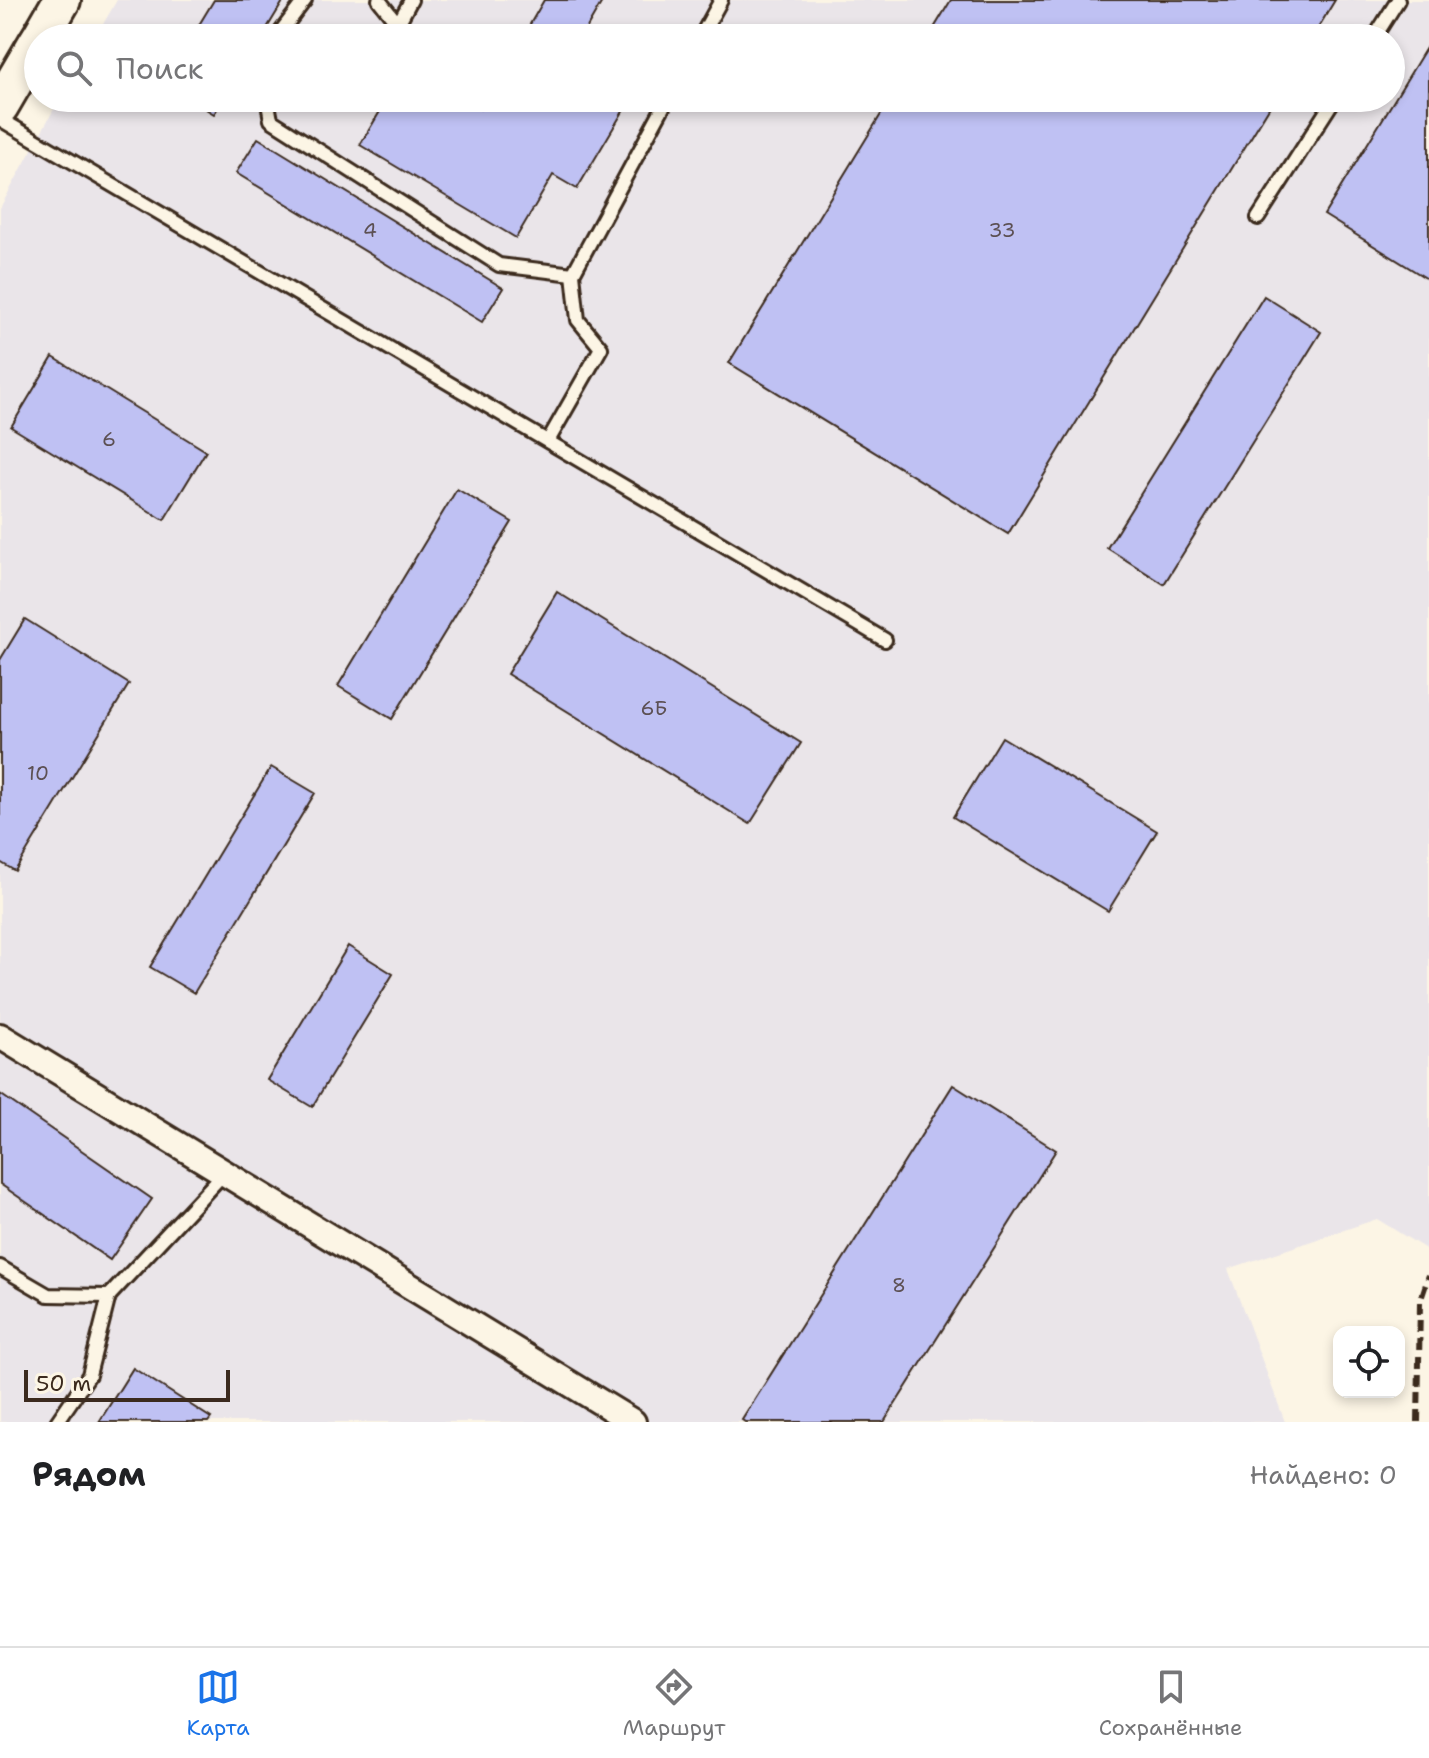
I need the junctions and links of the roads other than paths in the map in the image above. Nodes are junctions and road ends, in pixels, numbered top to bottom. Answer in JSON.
{"nodes":[{"id":1,"x":62,"y":0,"type":"edge"},
{"id":2,"x":305,"y":0,"type":"edge"},
{"id":3,"x":379,"y":0,"type":"edge"},
{"id":4,"x":411,"y":0,"type":"edge"},
{"id":5,"x":721,"y":0,"type":"edge"},
{"id":6,"x":1398,"y":0,"type":"edge"},
{"id":7,"x":48,"y":24,"type":"edge"},
{"id":8,"x":287,"y":24,"type":"edge"},
{"id":9,"x":708,"y":24,"type":"edge"},
{"id":10,"x":1383,"y":24,"type":"edge"},
{"id":11,"x":24,"y":65,"type":"edge"},
{"id":12,"x":0,"y":106,"type":"edge"},
{"id":13,"x":270,"y":112,"type":"edge"},
{"id":14,"x":660,"y":112,"type":"edge"},
{"id":15,"x":1326,"y":112,"type":"edge"},
{"id":16,"x":0,"y":119,"type":"edge"},
{"id":17,"x":1258,"y":218,"type":"dead end"},
{"id":18,"x":573,"y":274,"type":"junction"},
{"id":19,"x":548,"y":441,"type":"junction"},
{"id":20,"x":885,"y":640,"type":"dead end"},
{"id":21,"x":0,"y":1036,"type":"edge"},
{"id":22,"x":224,"y":1173,"type":"junction"},
{"id":23,"x":0,"y":1267,"type":"edge"},
{"id":24,"x":109,"y":1296,"type":"junction"},
{"id":25,"x":57,"y":1422,"type":"edge"},
{"id":26,"x":633,"y":1422,"type":"edge"}],
"edges":[{"from":1,"to":7,"type":"main road"},
{"from":2,"to":8,"type":"lane"},
{"from":3,"to":4,"type":"lane"},
{"from":5,"to":9,"type":"lane"},
{"from":6,"to":10,"type":"lane"},
{"from":11,"to":12,"type":"main road"},
{"from":13,"to":18,"type":"lane"},
{"from":14,"to":18,"type":"lane"},
{"from":15,"to":17,"type":"lane"},
{"from":16,"to":19,"type":"lane"},
{"from":18,"to":19,"type":"lane"},
{"from":19,"to":20,"type":"lane"},
{"from":21,"to":22,"type":"street"},
{"from":22,"to":24,"type":"lane"},
{"from":22,"to":26,"type":"street"},
{"from":23,"to":24,"type":"lane"},
{"from":24,"to":25,"type":"lane"}]}
